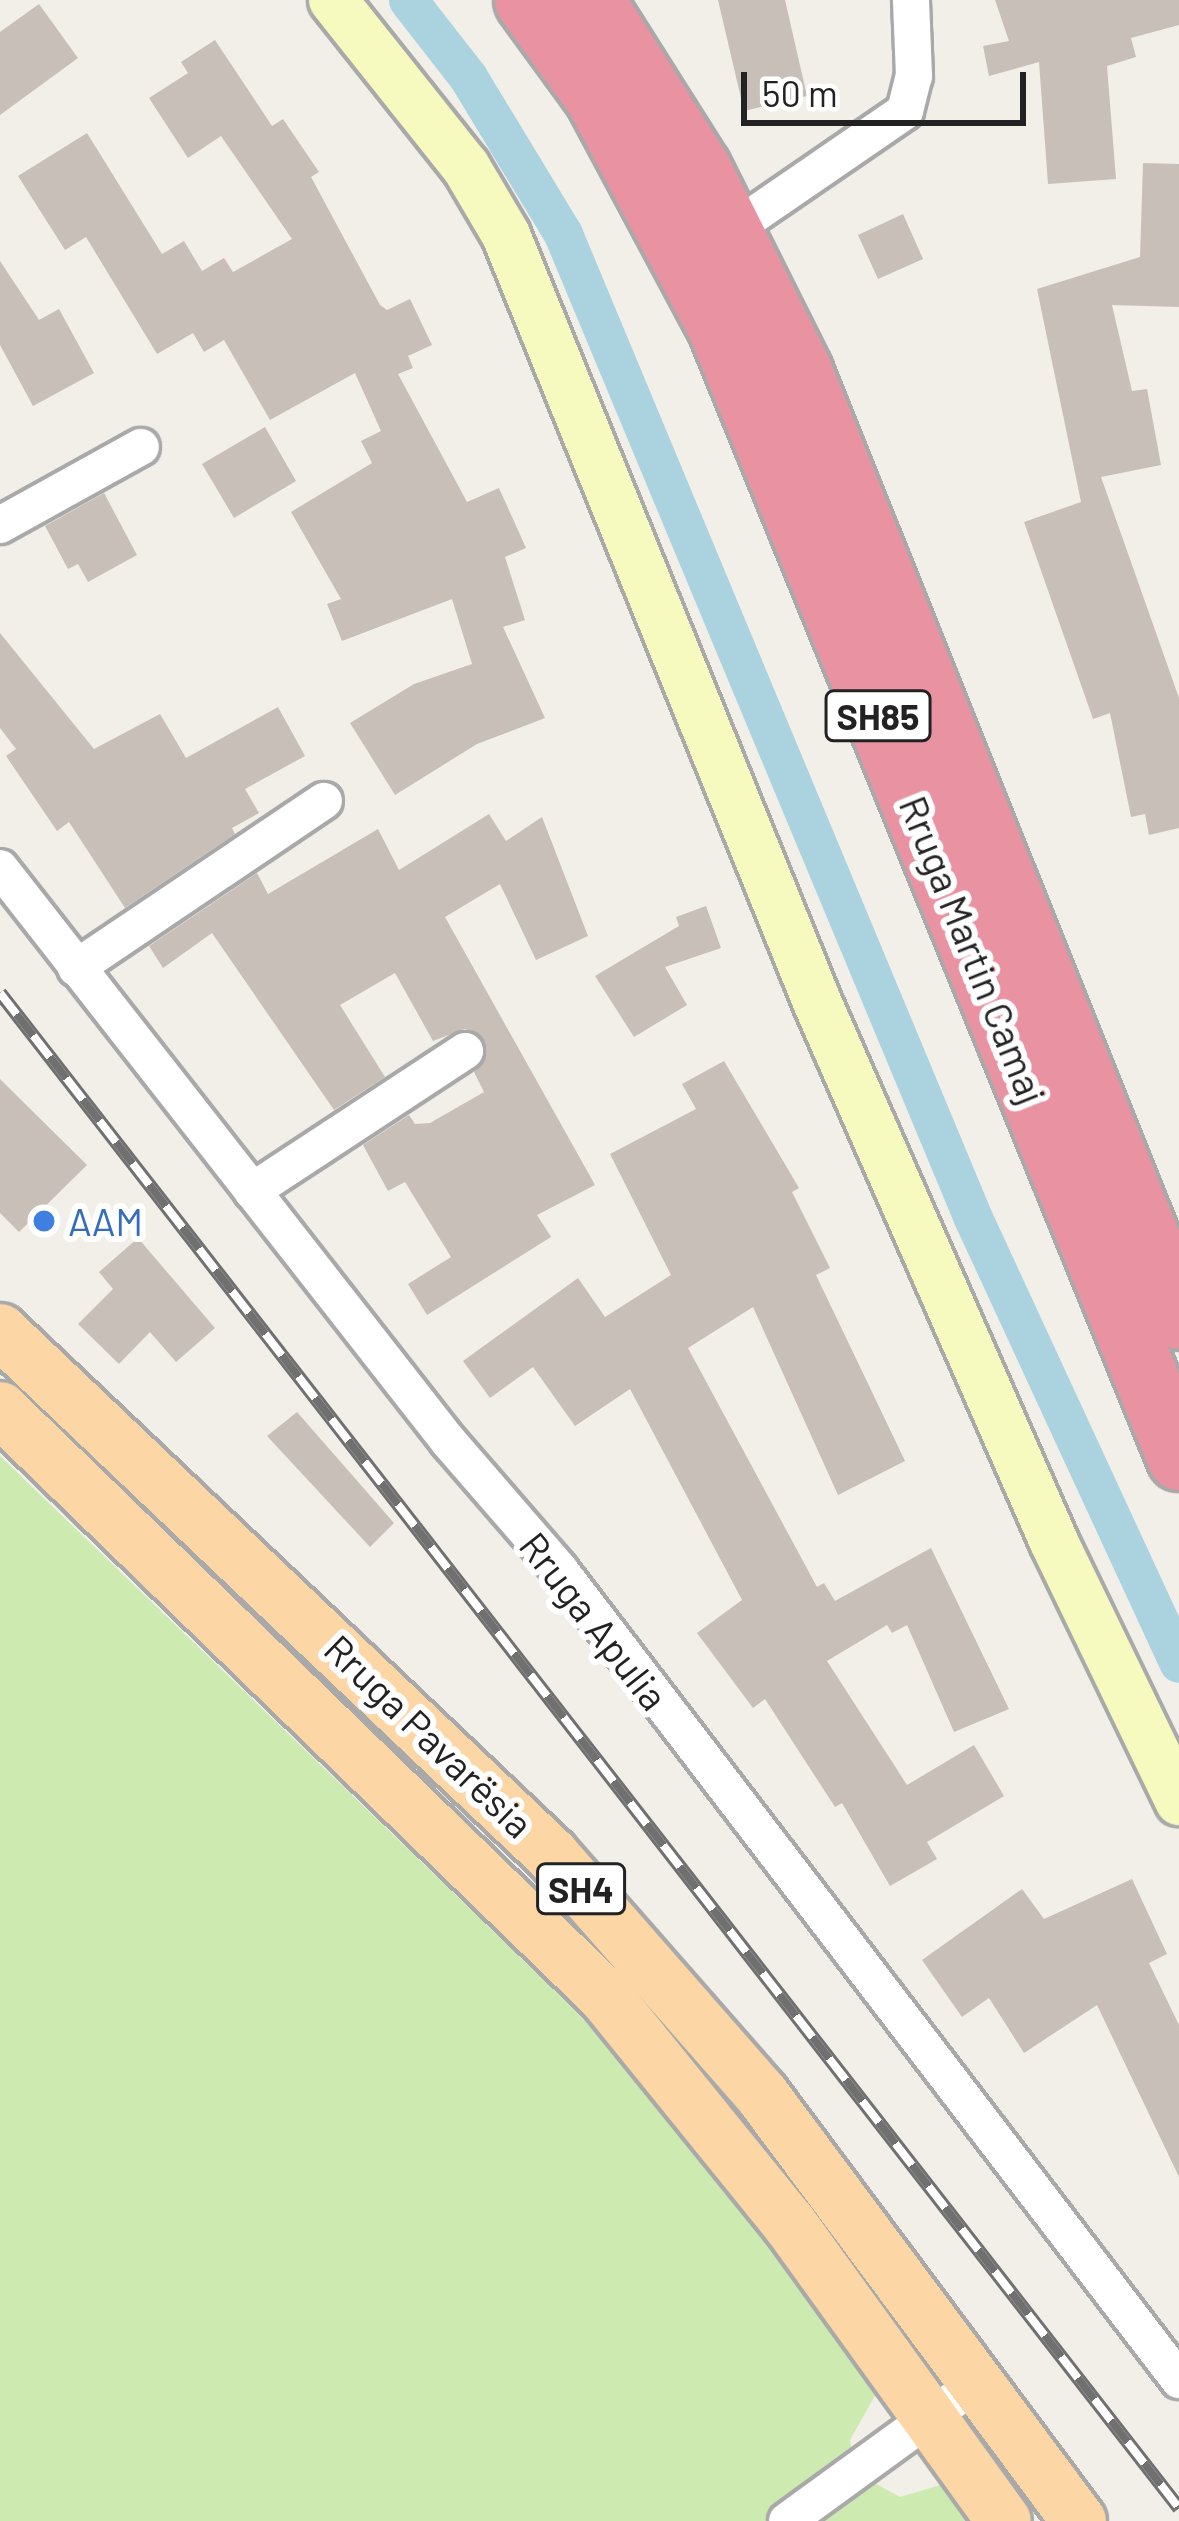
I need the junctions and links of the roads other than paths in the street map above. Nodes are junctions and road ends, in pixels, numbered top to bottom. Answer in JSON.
{"nodes":[{"id":1,"x":333,"y":0,"type":"edge"},
{"id":2,"x":526,"y":0,"type":"edge"},
{"id":3,"x":592,"y":0,"type":"edge"},
{"id":4,"x":911,"y":0,"type":"edge"},
{"id":5,"x":732,"y":230,"type":"junction"},
{"id":6,"x":141,"y":447,"type":"dead end"},
{"id":7,"x":0,"y":525,"type":"edge"},
{"id":8,"x":324,"y":801,"type":"dead end"},
{"id":9,"x":0,"y":868,"type":"edge"},
{"id":10,"x":76,"y":968,"type":"junction"},
{"id":11,"x":465,"y":1051,"type":"dead end"},
{"id":12,"x":252,"y":1191,"type":"junction"},
{"id":13,"x":1179,"y":1317,"type":"edge"},
{"id":14,"x":0,"y":1331,"type":"edge"},
{"id":15,"x":0,"y":1408,"type":"edge"},
{"id":16,"x":1179,"y":1458,"type":"edge"},
{"id":17,"x":1179,"y":1801,"type":"edge"},
{"id":18,"x":981,"y":2380,"type":"junction"},
{"id":19,"x":1179,"y":2380,"type":"edge"},
{"id":20,"x":929,"y":2419,"type":"junction"},
{"id":21,"x":787,"y":2521,"type":"edge"},
{"id":22,"x":1004,"y":2521,"type":"edge"},
{"id":23,"x":1079,"y":2521,"type":"edge"}],
"edges":[{"from":1,"to":17,"type":"street"},
{"from":2,"to":16,"type":"highway","name":"Rruga Martin Camaj","number":"SH85"},
{"from":3,"to":5,"type":"highway","name":"Rruga Martin Camaj","number":"SH85"},
{"from":4,"to":5,"type":"street"},
{"from":5,"to":13,"type":"highway","name":"Rruga Martin Camaj","number":"SH85"},
{"from":6,"to":7,"type":"street"},
{"from":8,"to":10,"type":"street"},
{"from":9,"to":10,"type":"street","name":"Rruga Apulia"},
{"from":10,"to":12,"type":"street","name":"Rruga Apulia"},
{"from":11,"to":12,"type":"street"},
{"from":12,"to":19,"type":"street","name":"Rruga Apulia"},
{"from":14,"to":18,"type":"main road","name":"Rruga Pavarësia","number":"SH4"},
{"from":15,"to":20,"type":"main road","name":"Rruga Pavarësia","number":"SH4"},
{"from":18,"to":20,"type":"street"},
{"from":18,"to":23,"type":"main road","name":"Rruga Pavarësia","number":"SH4"},
{"from":20,"to":21,"type":"street"},
{"from":20,"to":22,"type":"main road","name":"Rruga Pavarësia","number":"SH4"}]}
